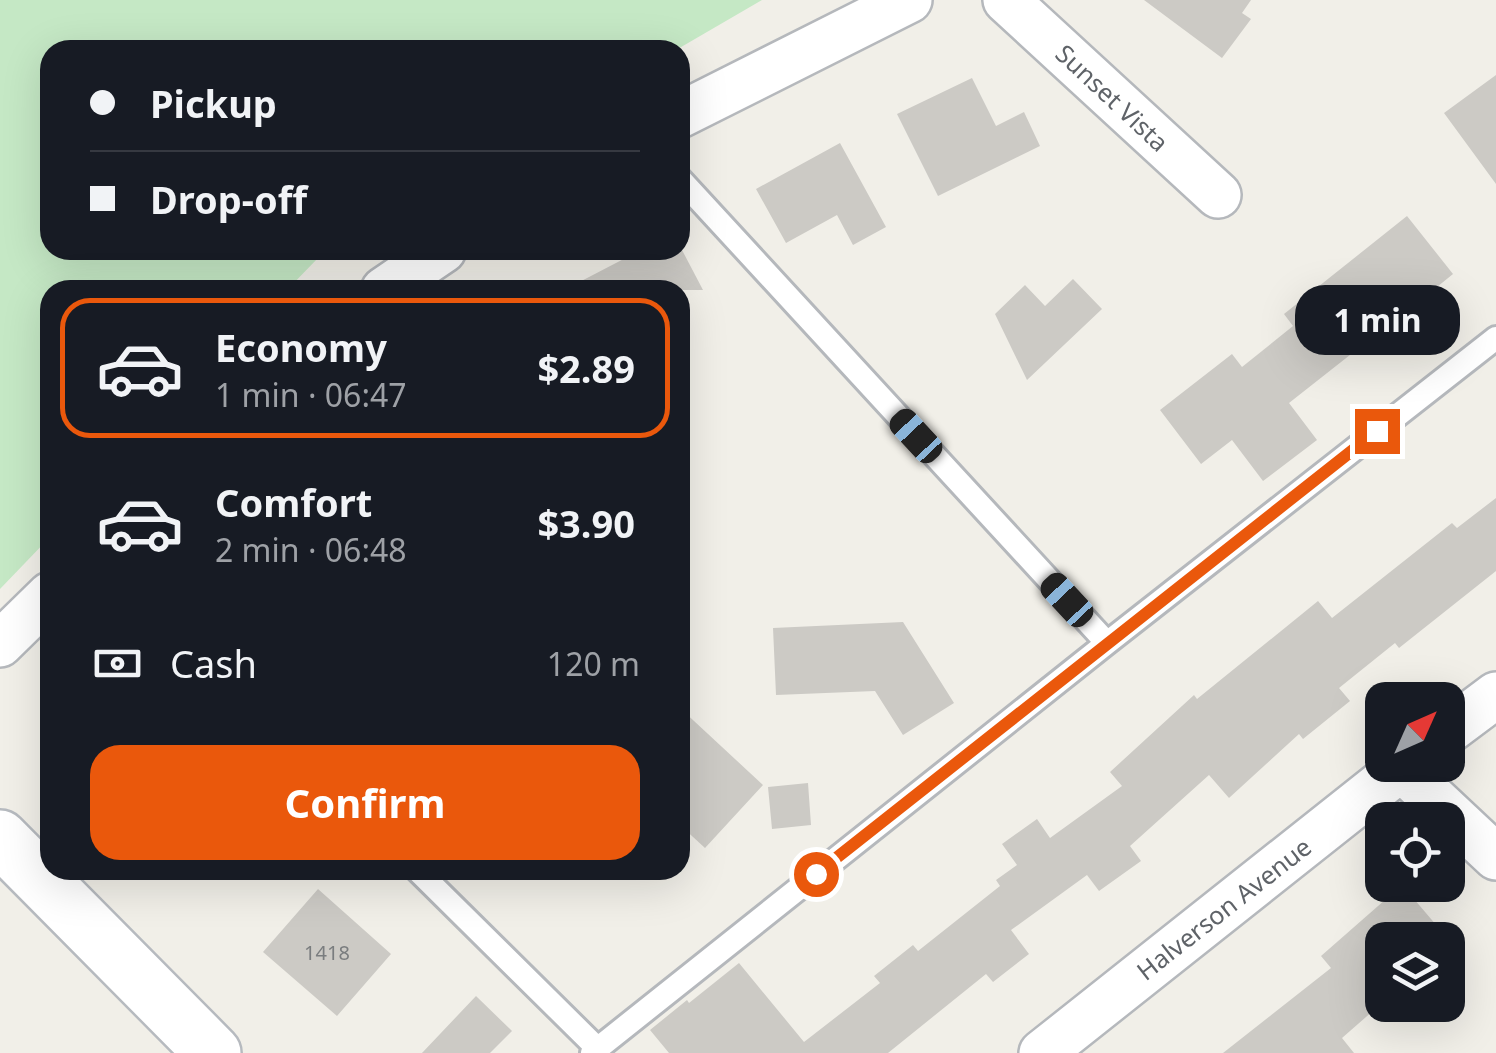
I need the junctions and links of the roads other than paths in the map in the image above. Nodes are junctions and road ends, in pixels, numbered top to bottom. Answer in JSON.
{"nodes":[{"id":1,"x":909,"y":0,"type":"edge"},
{"id":2,"x":1006,"y":0,"type":"edge"},
{"id":3,"x":690,"y":110,"type":"edge"},
{"id":4,"x":690,"y":189,"type":"edge"},
{"id":5,"x":1218,"y":195,"type":"dead end"},
{"id":6,"x":429,"y":260,"type":"edge"},
{"id":7,"x":399,"y":280,"type":"edge"},
{"id":8,"x":1496,"y":338,"type":"edge"},
{"id":9,"x":40,"y":605,"type":"edge"},
{"id":10,"x":1107,"y":643,"type":"junction"},
{"id":11,"x":0,"y":644,"type":"edge"},
{"id":12,"x":1496,"y":695,"type":"edge"},
{"id":13,"x":1465,"y":718,"type":"edge"},
{"id":14,"x":1384,"y":782,"type":"edge"},
{"id":15,"x":1418,"y":782,"type":"edge"},
{"id":16,"x":0,"y":838,"type":"edge"},
{"id":17,"x":1496,"y":857,"type":"edge"},
{"id":18,"x":40,"y":878,"type":"edge"},
{"id":19,"x":42,"y":880,"type":"edge"},
{"id":20,"x":427,"y":880,"type":"edge"},
{"id":21,"x":594,"y":1050,"type":"edge"},
{"id":22,"x":214,"y":1053,"type":"edge"},
{"id":23,"x":1042,"y":1053,"type":"edge"}],
"edges":[{"from":1,"to":3,"type":"street"},
{"from":2,"to":5,"type":"street","name":"Sunset Vista"},
{"from":4,"to":10,"type":"lane"},
{"from":6,"to":7,"type":"street"},
{"from":8,"to":10,"type":"lane"},
{"from":9,"to":11,"type":"street"},
{"from":10,"to":21,"type":"lane"},
{"from":12,"to":13,"type":"street"},
{"from":14,"to":23,"type":"street","name":"Halverson Avenue"},
{"from":15,"to":17,"type":"street"},
{"from":16,"to":18,"type":"main road"},
{"from":19,"to":22,"type":"main road"},
{"from":20,"to":21,"type":"lane"}]}
